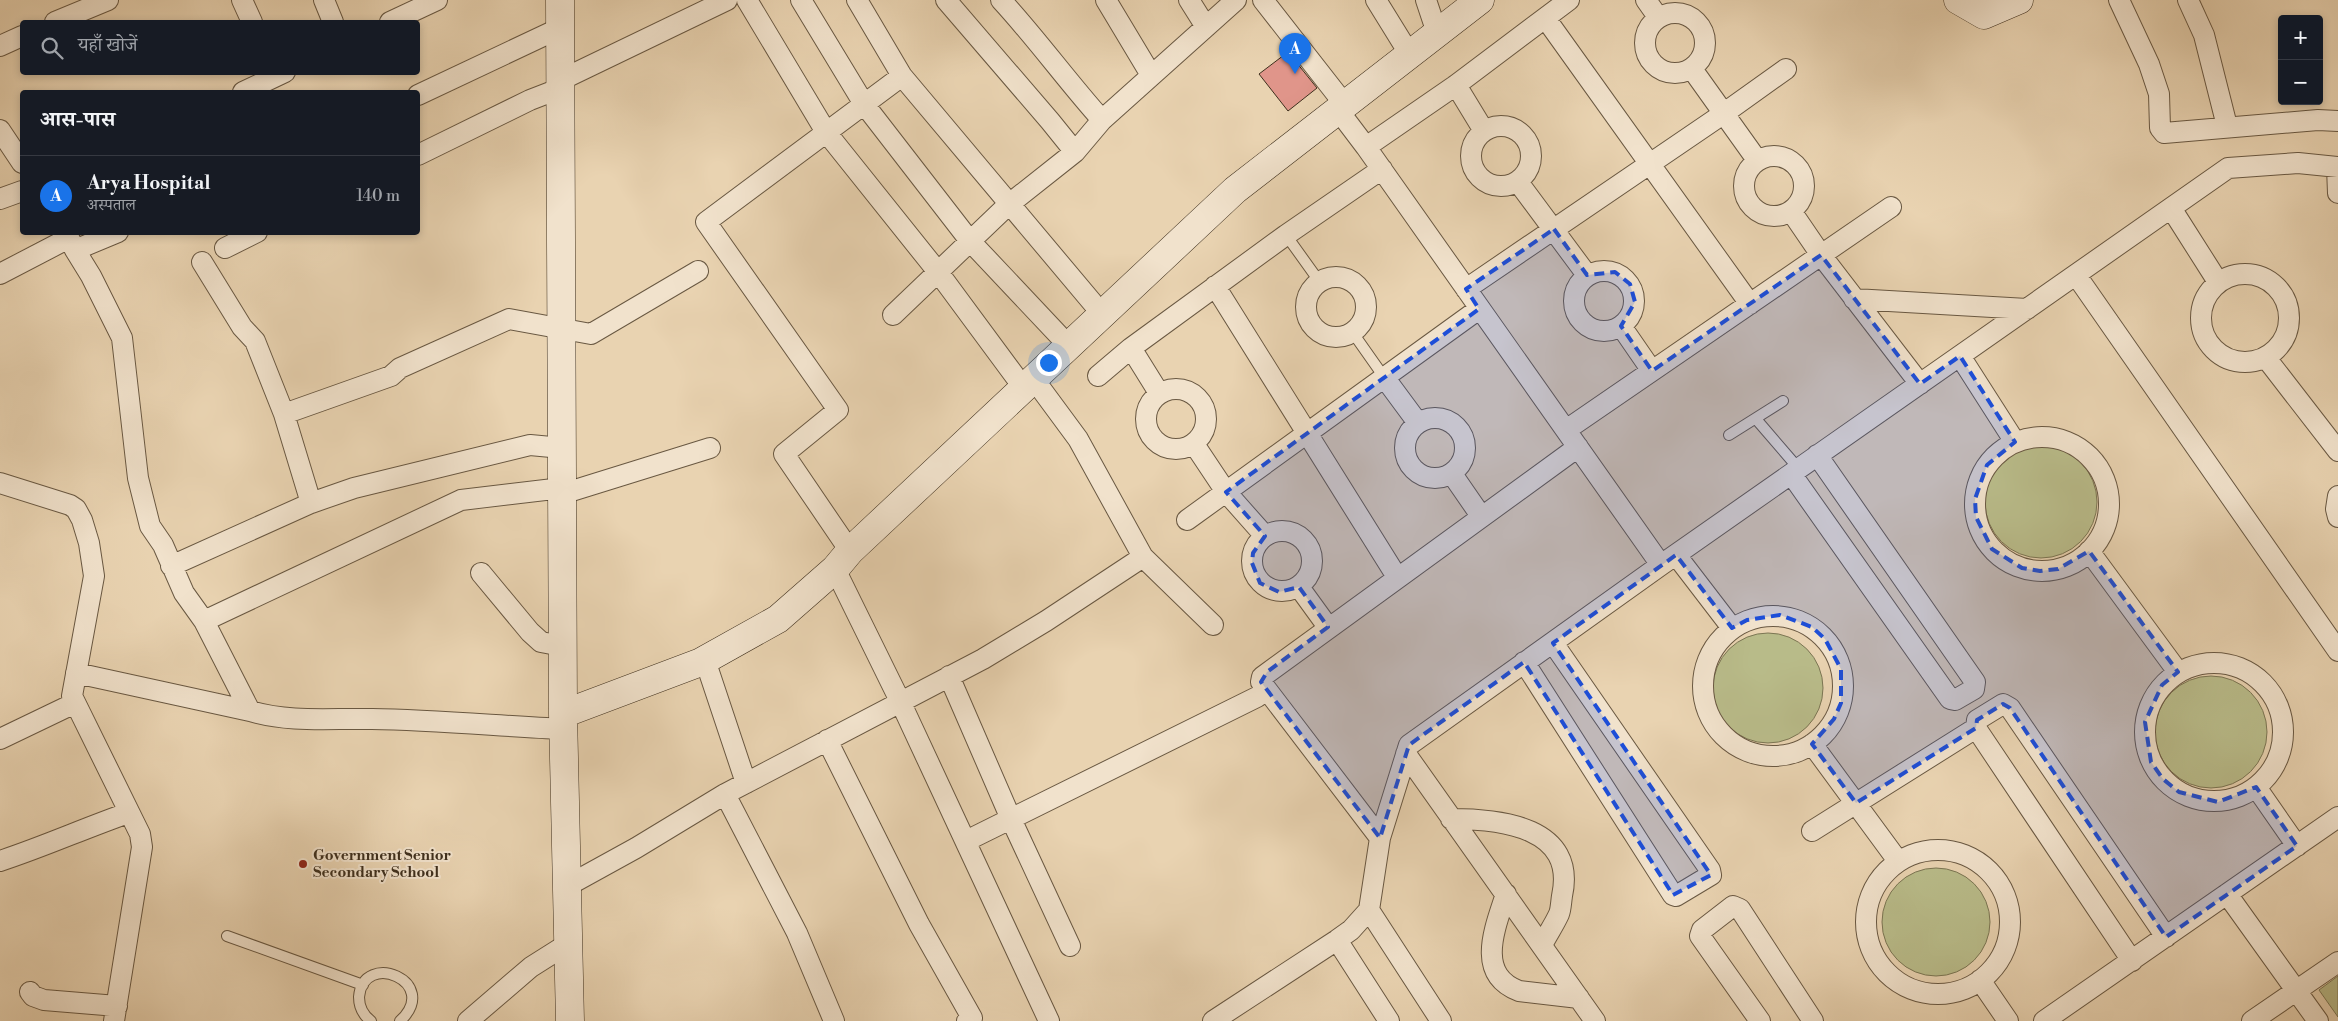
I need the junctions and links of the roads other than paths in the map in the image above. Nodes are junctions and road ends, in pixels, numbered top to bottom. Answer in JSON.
{"nodes":[{"id":1,"x":108,"y":0,"type":"edge"},
{"id":2,"x":242,"y":0,"type":"edge"},
{"id":3,"x":324,"y":0,"type":"edge"},
{"id":4,"x":437,"y":0,"type":"edge"},
{"id":5,"x":560,"y":0,"type":"edge"},
{"id":6,"x":727,"y":0,"type":"edge"},
{"id":7,"x":747,"y":0,"type":"edge"},
{"id":8,"x":801,"y":0,"type":"edge"},
{"id":9,"x":857,"y":0,"type":"edge"},
{"id":10,"x":946,"y":0,"type":"edge"},
{"id":11,"x":1001,"y":0,"type":"edge"},
{"id":12,"x":1106,"y":0,"type":"edge"},
{"id":13,"x":1189,"y":0,"type":"edge"},
{"id":14,"x":1236,"y":0,"type":"edge"},
{"id":15,"x":1263,"y":0,"type":"edge"},
{"id":16,"x":1376,"y":0,"type":"edge"},
{"id":17,"x":1426,"y":0,"type":"edge"},
{"id":18,"x":1480,"y":0,"type":"edge"},
{"id":19,"x":1569,"y":0,"type":"edge"},
{"id":20,"x":1646,"y":0,"type":"edge"},
{"id":21,"x":1958,"y":0,"type":"edge"},
{"id":22,"x":2019,"y":0,"type":"edge"},
{"id":23,"x":2119,"y":0,"type":"edge"},
{"id":24,"x":2188,"y":0,"type":"edge"},
{"id":25,"x":1658,"y":17,"type":"junction"},
{"id":26,"x":1546,"y":19,"type":"junction"},
{"id":27,"x":60,"y":20,"type":"edge"},
{"id":28,"x":251,"y":20,"type":"edge"},
{"id":29,"x":333,"y":20,"type":"edge"},
{"id":30,"x":394,"y":20,"type":"edge"},
{"id":31,"x":1206,"y":27,"type":"junction"},
{"id":32,"x":560,"y":28,"type":"junction"},
{"id":33,"x":1437,"y":33,"type":"junction"},
{"id":34,"x":20,"y":37,"type":"edge"},
{"id":35,"x":0,"y":46,"type":"edge"},
{"id":36,"x":1410,"y":55,"type":"junction"},
{"id":37,"x":1692,"y":69,"type":"junction"},
{"id":38,"x":1786,"y":69,"type":"dead end"},
{"id":39,"x":276,"y":75,"type":"edge"},
{"id":40,"x":1151,"y":75,"type":"junction"},
{"id":41,"x":902,"y":76,"type":"junction"},
{"id":42,"x":561,"y":84,"type":"junction"},
{"id":43,"x":1456,"y":85,"type":"junction"},
{"id":44,"x":247,"y":90,"type":"edge"},
{"id":45,"x":420,"y":94,"type":"edge"},
{"id":46,"x":864,"y":104,"type":"junction"},
{"id":47,"x":1341,"y":107,"type":"junction"},
{"id":48,"x":1723,"y":114,"type":"junction"},
{"id":49,"x":1102,"y":120,"type":"junction"},
{"id":50,"x":2338,"y":121,"type":"edge"},
{"id":51,"x":2227,"y":126,"type":"junction"},
{"id":52,"x":0,"y":130,"type":"edge"},
{"id":53,"x":1484,"y":131,"type":"junction"},
{"id":54,"x":826,"y":132,"type":"junction"},
{"id":55,"x":1366,"y":147,"type":"junction"},
{"id":56,"x":1075,"y":152,"type":"junction"},
{"id":57,"x":420,"y":154,"type":"edge"},
{"id":58,"x":20,"y":160,"type":"edge"},
{"id":59,"x":1757,"y":160,"type":"junction"},
{"id":60,"x":1649,"y":163,"type":"junction"},
{"id":61,"x":2338,"y":167,"type":"edge"},
{"id":62,"x":1382,"y":169,"type":"junction"},
{"id":63,"x":1518,"y":182,"type":"junction"},
{"id":64,"x":20,"y":192,"type":"edge"},
{"id":65,"x":2338,"y":193,"type":"edge"},
{"id":66,"x":0,"y":199,"type":"edge"},
{"id":67,"x":1008,"y":205,"type":"junction"},
{"id":68,"x":1892,"y":207,"type":"dead end"},
{"id":69,"x":2171,"y":208,"type":"junction"},
{"id":70,"x":1791,"y":211,"type":"junction"},
{"id":71,"x":1554,"y":229,"type":"junction"},
{"id":72,"x":100,"y":235,"type":"edge"},
{"id":73,"x":251,"y":235,"type":"edge"},
{"id":74,"x":1286,"y":235,"type":"junction"},
{"id":75,"x":70,"y":240,"type":"edge"},
{"id":76,"x":970,"y":241,"type":"junction"},
{"id":77,"x":225,"y":248,"type":"dead end"},
{"id":78,"x":1821,"y":255,"type":"junction"},
{"id":79,"x":202,"y":262,"type":"dead end"},
{"id":80,"x":698,"y":271,"type":"dead end"},
{"id":81,"x":938,"y":272,"type":"junction"},
{"id":82,"x":0,"y":274,"type":"edge"},
{"id":83,"x":1587,"y":275,"type":"junction"},
{"id":84,"x":2076,"y":276,"type":"junction"},
{"id":85,"x":1319,"y":281,"type":"junction"},
{"id":86,"x":2218,"y":282,"type":"junction"},
{"id":87,"x":1215,"y":286,"type":"junction"},
{"id":88,"x":1466,"y":289,"type":"junction"},
{"id":89,"x":1854,"y":299,"type":"junction"},
{"id":90,"x":1750,"y":304,"type":"junction"},
{"id":91,"x":1479,"y":309,"type":"junction"},
{"id":92,"x":2027,"y":309,"type":"junction"},
{"id":93,"x":1102,"y":314,"type":"junction"},
{"id":94,"x":893,"y":315,"type":"dead end"},
{"id":95,"x":1621,"y":326,"type":"junction"},
{"id":96,"x":562,"y":330,"type":"junction"},
{"id":97,"x":1353,"y":333,"type":"junction"},
{"id":98,"x":1068,"y":345,"type":"junction"},
{"id":99,"x":1131,"y":348,"type":"junction"},
{"id":100,"x":1960,"y":356,"type":"junction"},
{"id":101,"x":2266,"y":358,"type":"junction"},
{"id":102,"x":1652,"y":371,"type":"junction"},
{"id":103,"x":1098,"y":376,"type":"dead end"},
{"id":104,"x":1384,"y":377,"type":"junction"},
{"id":105,"x":1028,"y":382,"type":"junction"},
{"id":106,"x":1920,"y":384,"type":"junction"},
{"id":107,"x":1159,"y":393,"type":"junction"},
{"id":108,"x":1783,"y":401,"type":"dead end"},
{"id":109,"x":284,"y":414,"type":"junction"},
{"id":110,"x":1756,"y":419,"type":"junction"},
{"id":111,"x":1418,"y":423,"type":"junction"},
{"id":112,"x":1566,"y":430,"type":"junction"},
{"id":113,"x":1307,"y":433,"type":"junction"},
{"id":114,"x":1729,"y":436,"type":"dead end"},
{"id":115,"x":2015,"y":442,"type":"junction"},
{"id":116,"x":1194,"y":444,"type":"junction"},
{"id":117,"x":1578,"y":447,"type":"junction"},
{"id":118,"x":562,"y":448,"type":"junction"},
{"id":119,"x":710,"y":448,"type":"dead end"},
{"id":120,"x":2338,"y":451,"type":"edge"},
{"id":121,"x":1817,"y":456,"type":"junction"},
{"id":122,"x":1795,"y":472,"type":"junction"},
{"id":123,"x":1452,"y":474,"type":"junction"},
{"id":124,"x":0,"y":483,"type":"edge"},
{"id":125,"x":562,"y":491,"type":"junction"},
{"id":126,"x":1226,"y":492,"type":"junction"},
{"id":127,"x":2338,"y":496,"type":"edge"},
{"id":128,"x":311,"y":503,"type":"junction"},
{"id":129,"x":1481,"y":516,"type":"junction"},
{"id":130,"x":2338,"y":518,"type":"edge"},
{"id":131,"x":1187,"y":520,"type":"dead end"},
{"id":132,"x":1265,"y":536,"type":"junction"},
{"id":133,"x":2089,"y":551,"type":"junction"},
{"id":134,"x":1143,"y":557,"type":"junction"},
{"id":135,"x":843,"y":560,"type":"junction"},
{"id":136,"x":1669,"y":560,"type":"junction"},
{"id":137,"x":171,"y":566,"type":"junction"},
{"id":138,"x":481,"y":573,"type":"dead end"},
{"id":139,"x":1397,"y":577,"type":"junction"},
{"id":140,"x":1299,"y":587,"type":"junction"},
{"id":141,"x":204,"y":621,"type":"junction"},
{"id":142,"x":1213,"y":625,"type":"dead end"},
{"id":143,"x":1328,"y":627,"type":"junction"},
{"id":144,"x":1732,"y":628,"type":"junction"},
{"id":145,"x":1553,"y":643,"type":"junction"},
{"id":146,"x":562,"y":646,"type":"junction"},
{"id":147,"x":2338,"y":651,"type":"edge"},
{"id":148,"x":705,"y":660,"type":"junction"},
{"id":149,"x":1524,"y":662,"type":"junction"},
{"id":150,"x":2178,"y":672,"type":"junction"},
{"id":151,"x":76,"y":673,"type":"junction"},
{"id":152,"x":949,"y":676,"type":"junction"},
{"id":153,"x":1257,"y":697,"type":"dead end"},
{"id":154,"x":900,"y":701,"type":"junction"},
{"id":155,"x":75,"y":703,"type":"junction"},
{"id":156,"x":250,"y":711,"type":"junction"},
{"id":157,"x":563,"y":722,"type":"junction"},
{"id":158,"x":1976,"y":728,"type":"junction"},
{"id":159,"x":0,"y":739,"type":"edge"},
{"id":160,"x":827,"y":740,"type":"junction"},
{"id":161,"x":1812,"y":744,"type":"junction"},
{"id":162,"x":1406,"y":754,"type":"junction"},
{"id":163,"x":746,"y":783,"type":"junction"},
{"id":164,"x":2256,"y":787,"type":"junction"},
{"id":165,"x":725,"y":794,"type":"junction"},
{"id":166,"x":1856,"y":803,"type":"junction"},
{"id":167,"x":128,"y":813,"type":"junction"},
{"id":168,"x":2338,"y":817,"type":"edge"},
{"id":169,"x":1011,"y":818,"type":"junction"},
{"id":170,"x":1452,"y":820,"type":"junction"},
{"id":171,"x":1812,"y":830,"type":"dead end"},
{"id":172,"x":1380,"y":838,"type":"junction"},
{"id":173,"x":966,"y":841,"type":"junction"},
{"id":174,"x":2297,"y":846,"type":"junction"},
{"id":175,"x":0,"y":861,"type":"edge"},
{"id":176,"x":1898,"y":861,"type":"junction"},
{"id":177,"x":567,"y":886,"type":"junction"},
{"id":178,"x":1506,"y":894,"type":"junction"},
{"id":179,"x":2227,"y":894,"type":"junction"},
{"id":180,"x":1369,"y":910,"type":"junction"},
{"id":181,"x":227,"y":936,"type":"dead end"},
{"id":182,"x":2166,"y":937,"type":"junction"},
{"id":183,"x":1337,"y":940,"type":"junction"},
{"id":184,"x":569,"y":943,"type":"junction"},
{"id":185,"x":1542,"y":944,"type":"junction"},
{"id":186,"x":1070,"y":946,"type":"dead end"},
{"id":187,"x":2132,"y":961,"type":"junction"},
{"id":188,"x":2338,"y":962,"type":"edge"},
{"id":189,"x":1980,"y":980,"type":"junction"},
{"id":190,"x":363,"y":985,"type":"junction"},
{"id":191,"x":2297,"y":991,"type":"junction"},
{"id":192,"x":30,"y":992,"type":"dead end"},
{"id":193,"x":1579,"y":998,"type":"junction"},
{"id":194,"x":115,"y":1014,"type":"edge"},
{"id":195,"x":1218,"y":1019,"type":"edge"},
{"id":196,"x":366,"y":1020,"type":"edge"},
{"id":197,"x":400,"y":1021,"type":"edge"},
{"id":198,"x":468,"y":1021,"type":"edge"},
{"id":199,"x":570,"y":1021,"type":"edge"},
{"id":200,"x":834,"y":1021,"type":"edge"},
{"id":201,"x":967,"y":1021,"type":"edge"},
{"id":202,"x":1050,"y":1021,"type":"edge"},
{"id":203,"x":1389,"y":1021,"type":"edge"},
{"id":204,"x":1441,"y":1021,"type":"edge"},
{"id":205,"x":1595,"y":1021,"type":"edge"},
{"id":206,"x":1760,"y":1021,"type":"edge"},
{"id":207,"x":1813,"y":1021,"type":"edge"},
{"id":208,"x":2008,"y":1021,"type":"edge"},
{"id":209,"x":2044,"y":1021,"type":"edge"},
{"id":210,"x":2252,"y":1021,"type":"edge"},
{"id":211,"x":2318,"y":1021,"type":"edge"}],
"edges":[{"from":1,"to":27,"type":"street"},
{"from":2,"to":28,"type":"street"},
{"from":3,"to":29,"type":"street"},
{"from":4,"to":30,"type":"street"},
{"from":5,"to":32,"type":"street"},
{"from":6,"to":42,"type":"street"},
{"from":7,"to":54,"type":"street"},
{"from":8,"to":46,"type":"street"},
{"from":9,"to":41,"type":"street"},
{"from":10,"to":56,"type":"street"},
{"from":11,"to":49,"type":"street"},
{"from":12,"to":40,"type":"street"},
{"from":13,"to":31,"type":"street"},
{"from":14,"to":31,"type":"street"},
{"from":15,"to":47,"type":"street"},
{"from":16,"to":36,"type":"street"},
{"from":17,"to":33,"type":"street"},
{"from":18,"to":33,"type":"street"},
{"from":19,"to":26,"type":"street"},
{"from":20,"to":25,"type":"street"},
{"from":21,"to":22,"type":"street"},
{"from":23,"to":51,"type":"street"},
{"from":24,"to":51,"type":"street"},
{"from":25,"to":37,"type":"street"},
{"from":25,"to":37,"type":"street"},
{"from":26,"to":43,"type":"street"},
{"from":26,"to":60,"type":"street"},
{"from":31,"to":40,"type":"street"},
{"from":32,"to":42,"type":"street"},
{"from":32,"to":45,"type":"street"},
{"from":33,"to":36,"type":"street"},
{"from":34,"to":35,"type":"street"},
{"from":36,"to":47,"type":"street"},
{"from":37,"to":48,"type":"street"},
{"from":38,"to":48,"type":"street"},
{"from":39,"to":44,"type":"street"},
{"from":40,"to":49,"type":"street"},
{"from":41,"to":46,"type":"street"},
{"from":41,"to":67,"type":"street"},
{"from":42,"to":57,"type":"street"},
{"from":42,"to":96,"type":"street"},
{"from":43,"to":53,"type":"street"},
{"from":43,"to":55,"type":"street"},
{"from":46,"to":54,"type":"street"},
{"from":46,"to":76,"type":"street"},
{"from":47,"to":55,"type":"street"},
{"from":47,"to":93,"type":"street"},
{"from":48,"to":59,"type":"street"},
{"from":48,"to":60,"type":"street"},
{"from":49,"to":56,"type":"street"},
{"from":50,"to":51,"type":"street"},
{"from":52,"to":58,"type":"street"},
{"from":53,"to":63,"type":"street"},
{"from":53,"to":63,"type":"street"},
{"from":54,"to":81,"type":"street"},
{"from":54,"to":135,"type":"street"},
{"from":55,"to":62,"type":"street"},
{"from":56,"to":67,"type":"street"},
{"from":59,"to":70,"type":"street"},
{"from":59,"to":70,"type":"street"},
{"from":60,"to":71,"type":"street"},
{"from":60,"to":90,"type":"street"},
{"from":61,"to":65,"type":"street"},
{"from":61,"to":69,"type":"street"},
{"from":62,"to":74,"type":"street"},
{"from":62,"to":88,"type":"street"},
{"from":63,"to":71,"type":"street"},
{"from":64,"to":66,"type":"street"},
{"from":67,"to":76,"type":"street"},
{"from":67,"to":93,"type":"street"},
{"from":68,"to":78,"type":"street"},
{"from":69,"to":84,"type":"street"},
{"from":69,"to":86,"type":"street"},
{"from":70,"to":78,"type":"street"},
{"from":71,"to":83,"type":"street"},
{"from":71,"to":88,"type":"street"},
{"from":72,"to":75,"type":"street"},
{"from":73,"to":77,"type":"street"},
{"from":74,"to":85,"type":"lane"},
{"from":74,"to":87,"type":"street"},
{"from":75,"to":82,"type":"street"},
{"from":75,"to":137,"type":"street"},
{"from":76,"to":81,"type":"street"},
{"from":76,"to":98,"type":"street"},
{"from":78,"to":89,"type":"street"},
{"from":78,"to":90,"type":"street"},
{"from":79,"to":109,"type":"street"},
{"from":80,"to":96,"type":"street"},
{"from":81,"to":94,"type":"street"},
{"from":81,"to":105,"type":"street"},
{"from":83,"to":95,"type":"street"},
{"from":83,"to":95,"type":"street"},
{"from":84,"to":92,"type":"street"},
{"from":84,"to":147,"type":"street"},
{"from":85,"to":97,"type":"street"},
{"from":85,"to":97,"type":"street"},
{"from":86,"to":101,"type":"street"},
{"from":86,"to":101,"type":"street"},
{"from":87,"to":99,"type":"street"},
{"from":87,"to":113,"type":"street"},
{"from":88,"to":91,"type":"street"},
{"from":89,"to":92,"type":"street"},
{"from":89,"to":106,"type":"street"},
{"from":90,"to":102,"type":"street"},
{"from":91,"to":104,"type":"street"},
{"from":91,"to":112,"type":"street"},
{"from":92,"to":100,"type":"street"},
{"from":93,"to":98,"type":"street"},
{"from":95,"to":102,"type":"street"},
{"from":96,"to":109,"type":"street"},
{"from":96,"to":118,"type":"street"},
{"from":97,"to":104,"type":"lane"},
{"from":98,"to":105,"type":"street"},
{"from":99,"to":103,"type":"street"},
{"from":99,"to":107,"type":"street"},
{"from":100,"to":106,"type":"street"},
{"from":100,"to":115,"type":"street"},
{"from":101,"to":120,"type":"street"},
{"from":102,"to":112,"type":"street"},
{"from":104,"to":111,"type":"street"},
{"from":104,"to":113,"type":"street"},
{"from":105,"to":134,"type":"street"},
{"from":105,"to":135,"type":"street"},
{"from":106,"to":121,"type":"street"},
{"from":107,"to":116,"type":"street"},
{"from":107,"to":116,"type":"street"},
{"from":108,"to":110,"type":"lane"},
{"from":109,"to":128,"type":"street"},
{"from":110,"to":114,"type":"lane"},
{"from":110,"to":122,"type":"lane"},
{"from":111,"to":123,"type":"street"},
{"from":111,"to":123,"type":"street"},
{"from":112,"to":117,"type":"street"},
{"from":113,"to":126,"type":"street"},
{"from":113,"to":139,"type":"street"},
{"from":115,"to":133,"type":"street"},
{"from":115,"to":133,"type":"street"},
{"from":116,"to":126,"type":"street"},
{"from":117,"to":129,"type":"street"},
{"from":117,"to":136,"type":"street"},
{"from":118,"to":125,"type":"street"},
{"from":118,"to":128,"type":"street"},
{"from":119,"to":125,"type":"street"},
{"from":121,"to":122,"type":"street"},
{"from":121,"to":122,"type":"street"},
{"from":122,"to":136,"type":"street"},
{"from":123,"to":129,"type":"street"},
{"from":124,"to":151,"type":"street"},
{"from":125,"to":141,"type":"street"},
{"from":125,"to":146,"type":"street"},
{"from":126,"to":131,"type":"street"},
{"from":126,"to":132,"type":"street"},
{"from":127,"to":130,"type":"street"},
{"from":128,"to":137,"type":"street"},
{"from":129,"to":139,"type":"street"},
{"from":132,"to":140,"type":"street"},
{"from":132,"to":140,"type":"street"},
{"from":133,"to":150,"type":"street"},
{"from":134,"to":142,"type":"street"},
{"from":134,"to":152,"type":"street"},
{"from":135,"to":148,"type":"street"},
{"from":135,"to":154,"type":"street"},
{"from":136,"to":144,"type":"street"},
{"from":136,"to":145,"type":"street"},
{"from":137,"to":141,"type":"street"},
{"from":138,"to":146,"type":"street"},
{"from":139,"to":143,"type":"street"},
{"from":140,"to":143,"type":"street"},
{"from":141,"to":156,"type":"street"},
{"from":143,"to":172,"type":"street"},
{"from":144,"to":161,"type":"street"},
{"from":144,"to":161,"type":"street"},
{"from":145,"to":149,"type":"street"},
{"from":145,"to":149,"type":"street"},
{"from":146,"to":157,"type":"street"},
{"from":148,"to":157,"type":"street"},
{"from":148,"to":163,"type":"street"},
{"from":149,"to":162,"type":"street"},
{"from":150,"to":164,"type":"street"},
{"from":150,"to":164,"type":"street"},
{"from":151,"to":155,"type":"street"},
{"from":151,"to":156,"type":"street"},
{"from":152,"to":154,"type":"street"},
{"from":152,"to":169,"type":"street"},
{"from":153,"to":169,"type":"street"},
{"from":154,"to":160,"type":"street"},
{"from":154,"to":173,"type":"street"},
{"from":155,"to":159,"type":"street"},
{"from":155,"to":167,"type":"street"},
{"from":156,"to":157,"type":"street"},
{"from":157,"to":177,"type":"street"},
{"from":158,"to":166,"type":"street"},
{"from":158,"to":182,"type":"street"},
{"from":158,"to":187,"type":"street"},
{"from":160,"to":163,"type":"street"},
{"from":160,"to":201,"type":"street"},
{"from":161,"to":166,"type":"street"},
{"from":162,"to":170,"type":"street"},
{"from":162,"to":172,"type":"street"},
{"from":163,"to":165,"type":"street"},
{"from":164,"to":174,"type":"street"},
{"from":165,"to":177,"type":"street"},
{"from":165,"to":200,"type":"street"},
{"from":166,"to":171,"type":"street"},
{"from":166,"to":176,"type":"street"},
{"from":167,"to":175,"type":"street"},
{"from":167,"to":194,"type":"street"},
{"from":168,"to":174,"type":"street"},
{"from":169,"to":173,"type":"street"},
{"from":169,"to":186,"type":"street"},
{"from":170,"to":178,"type":"street"},
{"from":170,"to":185,"type":"street"},
{"from":172,"to":180,"type":"street"},
{"from":173,"to":202,"type":"street"},
{"from":174,"to":179,"type":"street"},
{"from":176,"to":189,"type":"street"},
{"from":176,"to":189,"type":"street"},
{"from":177,"to":184,"type":"street"},
{"from":178,"to":185,"type":"street"},
{"from":178,"to":193,"type":"street"},
{"from":179,"to":182,"type":"street"},
{"from":179,"to":191,"type":"street"},
{"from":180,"to":183,"type":"street"},
{"from":180,"to":204,"type":"street"},
{"from":181,"to":190,"type":"lane"},
{"from":182,"to":187,"type":"street"},
{"from":183,"to":195,"type":"street"},
{"from":183,"to":203,"type":"street"},
{"from":184,"to":198,"type":"street"},
{"from":184,"to":199,"type":"street"},
{"from":185,"to":193,"type":"street"},
{"from":187,"to":209,"type":"street"},
{"from":188,"to":191,"type":"street"},
{"from":189,"to":208,"type":"street"},
{"from":190,"to":196,"type":"lane"},
{"from":190,"to":197,"type":"lane"},
{"from":191,"to":210,"type":"street"},
{"from":191,"to":211,"type":"street"},
{"from":192,"to":194,"type":"street"},
{"from":193,"to":205,"type":"street"},
{"from":206,"to":207,"type":"street"}]}
